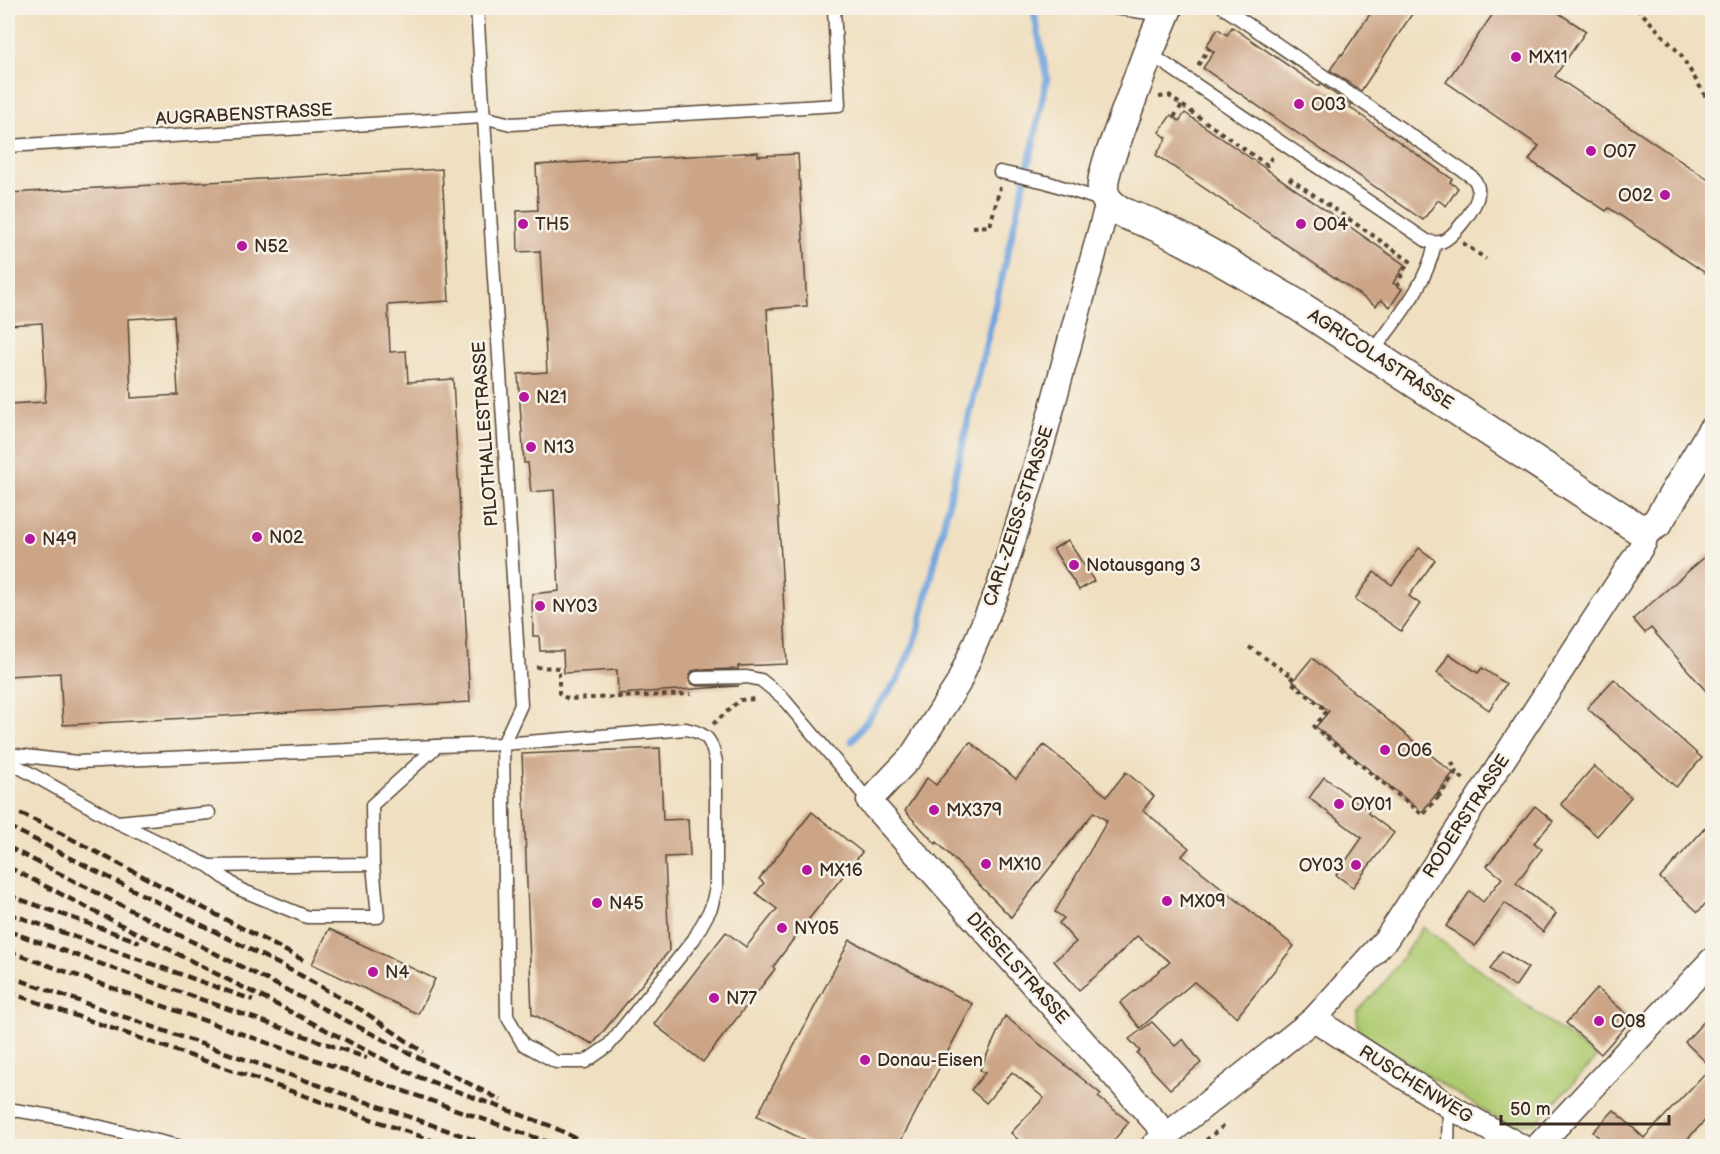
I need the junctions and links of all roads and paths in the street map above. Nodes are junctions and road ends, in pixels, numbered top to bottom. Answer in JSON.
{"nodes":[{"id":1,"x":477,"y":8,"type":"edge"},
{"id":2,"x":834,"y":8,"type":"edge"},
{"id":3,"x":1114,"y":8,"type":"edge"},
{"id":4,"x":1224,"y":8,"type":"edge"},
{"id":5,"x":1637,"y":8,"type":"edge"},
{"id":6,"x":1165,"y":11,"type":"edge"},
{"id":7,"x":1209,"y":48,"type":"dead end"},
{"id":8,"x":1148,"y":53,"type":"junction"},
{"id":9,"x":1198,"y":65,"type":"dead end"},
{"id":10,"x":1170,"y":96,"type":"dead end"},
{"id":11,"x":1182,"y":105,"type":"junction"},
{"id":12,"x":1713,"y":107,"type":"edge"},
{"id":13,"x":483,"y":117,"type":"junction"},
{"id":14,"x":1174,"y":117,"type":"dead end"},
{"id":15,"x":8,"y":147,"type":"edge"},
{"id":16,"x":1276,"y":150,"type":"dead end"},
{"id":17,"x":1004,"y":173,"type":"joint"},
{"id":18,"x":1289,"y":178,"type":"dead end"},
{"id":19,"x":1108,"y":202,"type":"junction"},
{"id":20,"x":973,"y":227,"type":"dead end"},
{"id":21,"x":1435,"y":243,"type":"junction"},
{"id":22,"x":1473,"y":250,"type":"dead end"},
{"id":23,"x":1486,"y":259,"type":"dead end"},
{"id":24,"x":1397,"y":286,"type":"dead end"},
{"id":25,"x":1372,"y":353,"type":"junction"},
{"id":26,"x":1713,"y":432,"type":"edge"},
{"id":27,"x":1647,"y":529,"type":"junction"},
{"id":28,"x":1250,"y":646,"type":"dead end"},
{"id":29,"x":518,"y":667,"type":"junction"},
{"id":30,"x":697,"y":678,"type":"dead end"},
{"id":31,"x":732,"y":693,"type":"dead end"},
{"id":32,"x":696,"y":694,"type":"dead end"},
{"id":33,"x":702,"y":733,"type":"junction"},
{"id":34,"x":503,"y":744,"type":"junction"},
{"id":35,"x":437,"y":746,"type":"junction"},
{"id":36,"x":8,"y":754,"type":"edge"},
{"id":37,"x":8,"y":761,"type":"edge"},
{"id":38,"x":1452,"y":762,"type":"dead end"},
{"id":39,"x":1456,"y":773,"type":"junction"},
{"id":40,"x":1465,"y":780,"type":"dead end"},
{"id":41,"x":869,"y":801,"type":"junction"},
{"id":42,"x":209,"y":813,"type":"dead end"},
{"id":43,"x":117,"y":822,"type":"junction"},
{"id":44,"x":373,"y":864,"type":"junction"},
{"id":45,"x":209,"y":866,"type":"junction"},
{"id":46,"x":1713,"y":960,"type":"edge"},
{"id":47,"x":1314,"y":1019,"type":"junction"},
{"id":48,"x":1449,"y":1106,"type":"junction"},
{"id":49,"x":8,"y":1109,"type":"edge"},
{"id":50,"x":1217,"y":1131,"type":"dead end"},
{"id":51,"x":143,"y":1141,"type":"edge"},
{"id":52,"x":1160,"y":1141,"type":"edge"},
{"id":53,"x":178,"y":1146,"type":"edge"},
{"id":54,"x":1199,"y":1146,"type":"edge"},
{"id":55,"x":1448,"y":1146,"type":"edge"},
{"id":56,"x":1520,"y":1146,"type":"edge"},
{"id":57,"x":1538,"y":1146,"type":"edge"}],
"edges":[{"from":1,"to":13,"type":"lane","name":"PILOTHALLESTRASSE"},
{"from":2,"to":13,"type":"lane","name":"AUGRABENSTRASSE"},
{"from":3,"to":6,"type":"lane"},
{"from":4,"to":21,"type":"lane"},
{"from":5,"to":12,"type":"path"},
{"from":6,"to":8,"type":"street"},
{"from":7,"to":9,"type":"path"},
{"from":8,"to":19,"type":"street"},
{"from":8,"to":21,"type":"lane"},
{"from":10,"to":11,"type":"path"},
{"from":11,"to":14,"type":"path"},
{"from":11,"to":16,"type":"path"},
{"from":13,"to":15,"type":"lane","name":"AUGRABENSTRASSE"},
{"from":13,"to":29,"type":"lane","name":"PILOTHALLESTRASSE"},
{"from":17,"to":19,"type":"lane"},
{"from":17,"to":20,"type":"path"},
{"from":18,"to":24,"type":"path"},
{"from":19,"to":25,"type":"street","name":"AGRICOLASTRASSE"},
{"from":19,"to":41,"type":"street","name":"CARL-ZEISS-STRASSE"},
{"from":21,"to":25,"type":"lane"},
{"from":22,"to":23,"type":"path"},
{"from":25,"to":27,"type":"street","name":"AGRICOLASTRASSE"},
{"from":26,"to":27,"type":"street","name":"RODERSTRASSE"},
{"from":27,"to":47,"type":"street","name":"RODERSTRASSE"},
{"from":28,"to":39,"type":"path"},
{"from":29,"to":32,"type":"path"},
{"from":29,"to":34,"type":"lane","name":"PILOTHALLESTRASSE"},
{"from":30,"to":41,"type":"lane"},
{"from":31,"to":33,"type":"path"},
{"from":33,"to":34,"type":"lane"},
{"from":33,"to":34,"type":"lane"},
{"from":34,"to":35,"type":"lane"},
{"from":35,"to":36,"type":"lane"},
{"from":35,"to":44,"type":"lane"},
{"from":37,"to":43,"type":"lane"},
{"from":38,"to":39,"type":"path"},
{"from":39,"to":40,"type":"path"},
{"from":41,"to":52,"type":"street","name":"DIESELSTRASSE"},
{"from":42,"to":43,"type":"lane"},
{"from":43,"to":45,"type":"lane"},
{"from":44,"to":45,"type":"lane"},
{"from":44,"to":45,"type":"lane"},
{"from":46,"to":57,"type":"street"},
{"from":47,"to":48,"type":"street","name":"RUSCHENWEG"},
{"from":47,"to":52,"type":"street","name":"RODERSTRASSE"},
{"from":48,"to":55,"type":"lane"},
{"from":48,"to":56,"type":"street","name":"RUSCHENWEG"},
{"from":49,"to":51,"type":"lane"},
{"from":50,"to":54,"type":"path"},
{"from":51,"to":53,"type":"lane"}]}
